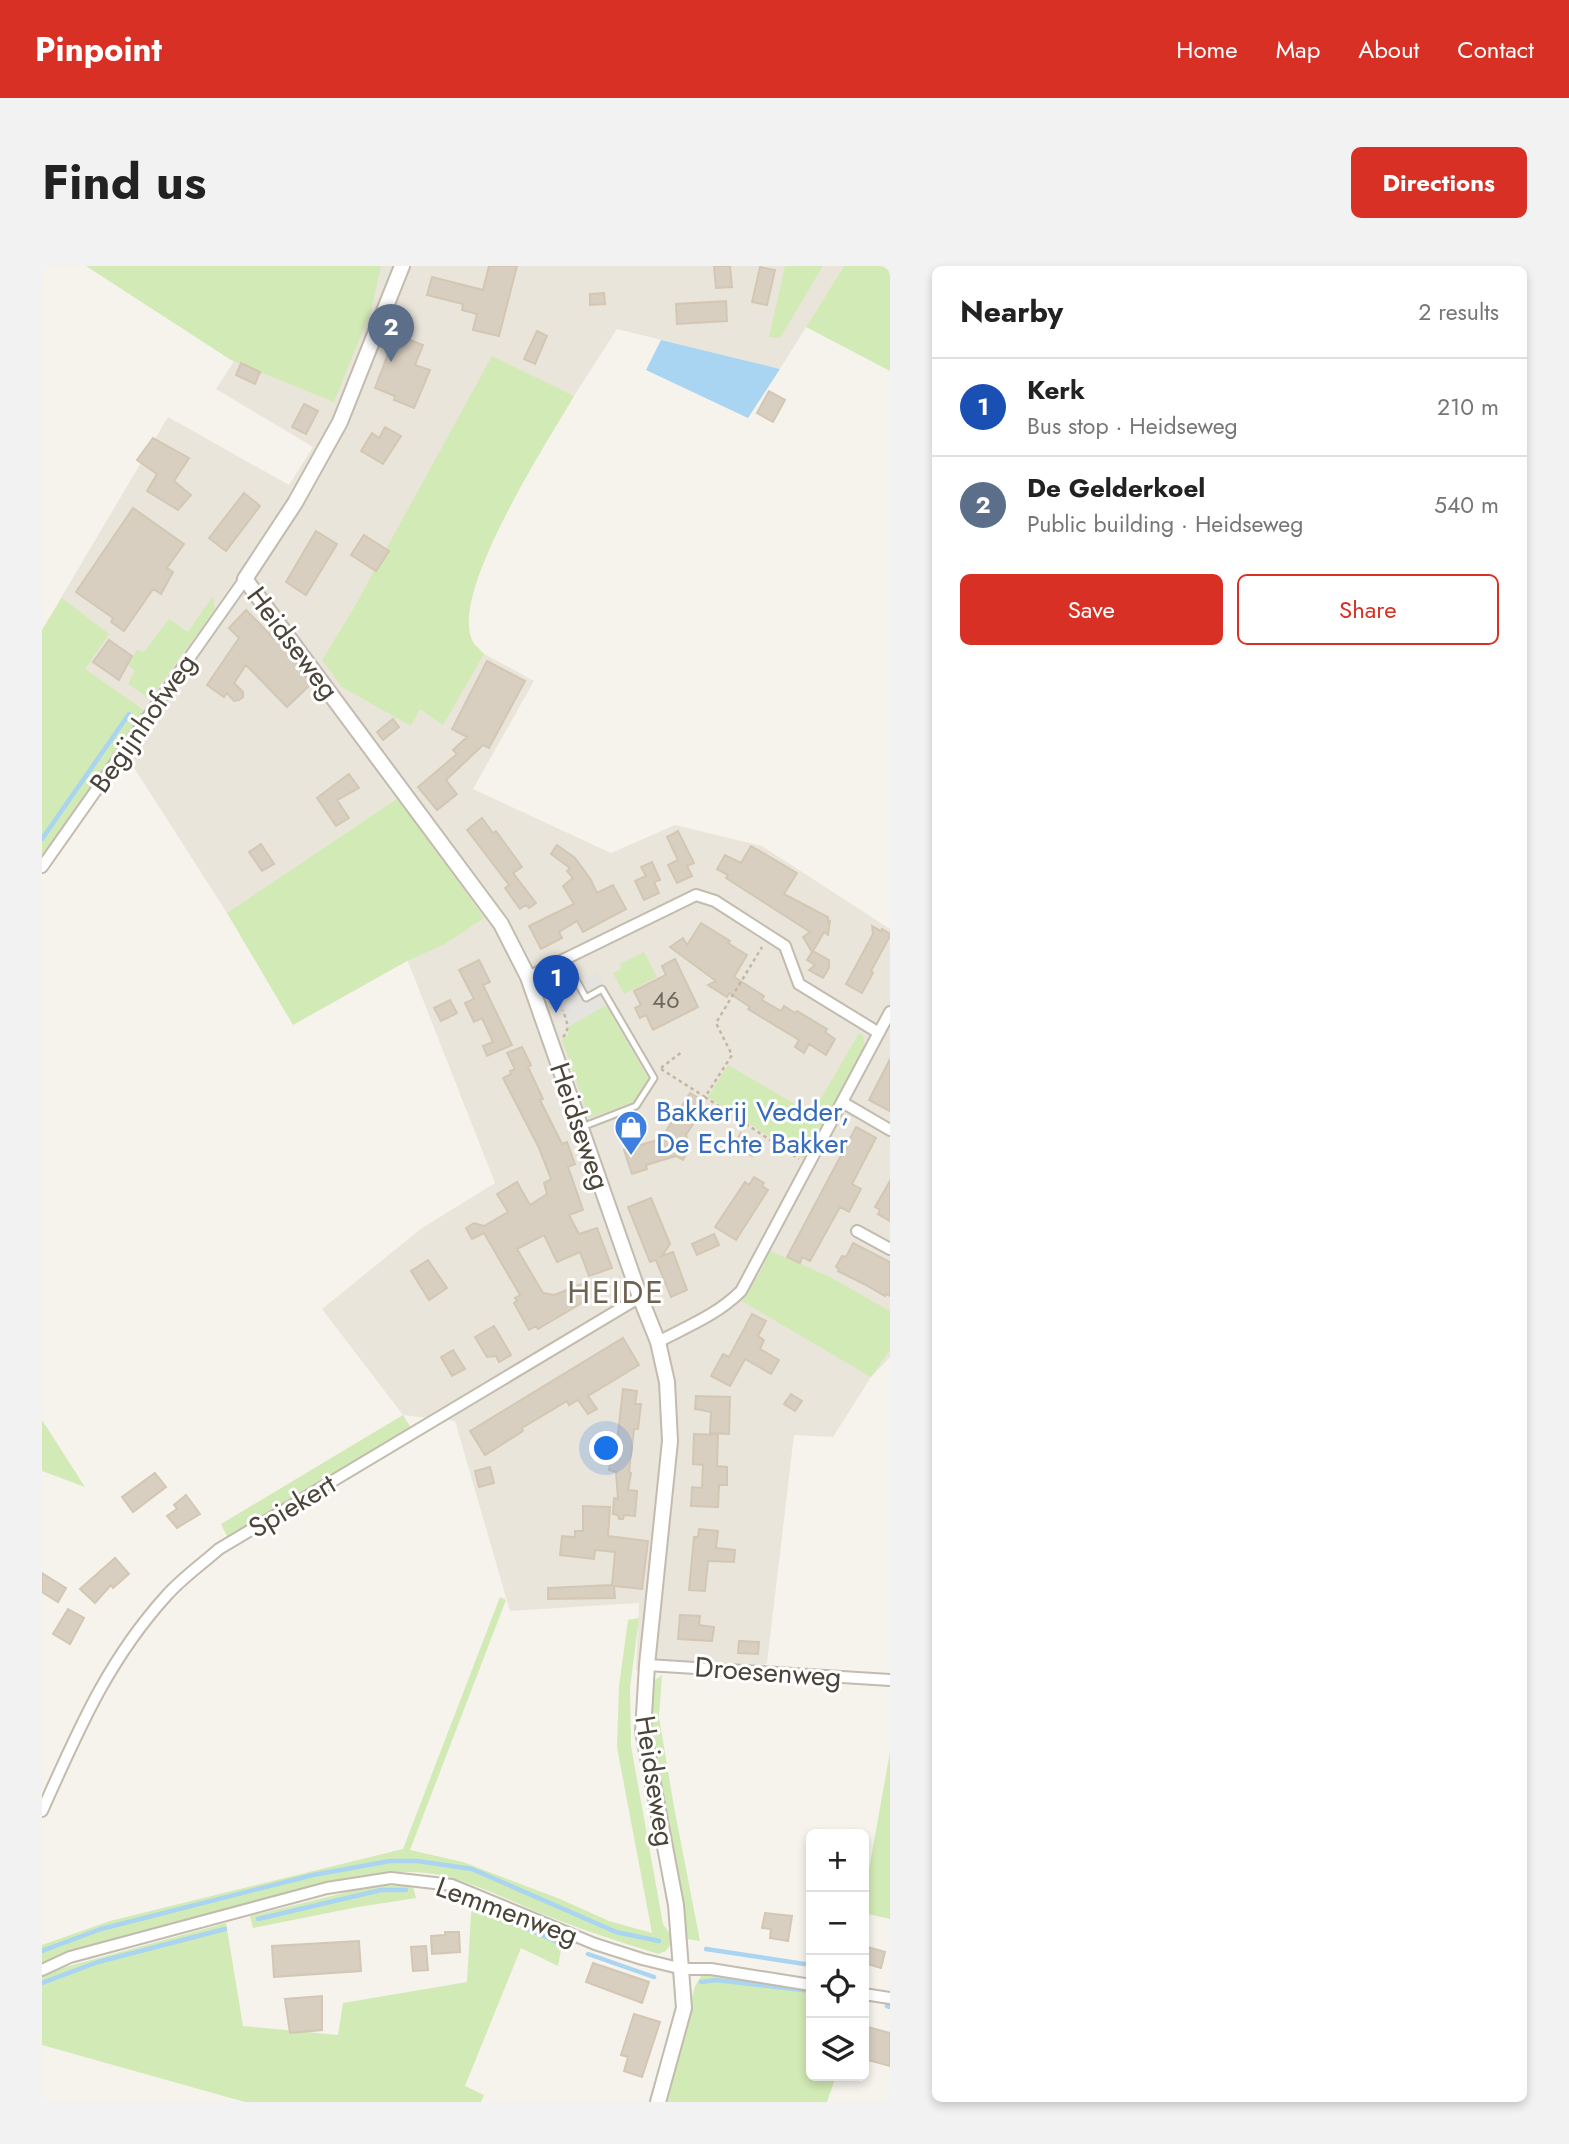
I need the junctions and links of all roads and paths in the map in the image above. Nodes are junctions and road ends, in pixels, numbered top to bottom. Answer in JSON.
{"nodes":[{"id":1,"x":402,"y":266,"type":"edge"},
{"id":2,"x":245,"y":579,"type":"junction"},
{"id":3,"x":42,"y":867,"type":"edge"},
{"id":4,"x":769,"y":935,"type":"junction"},
{"id":5,"x":565,"y":960,"type":"junction"},
{"id":6,"x":528,"y":977,"type":"junction"},
{"id":7,"x":564,"y":1010,"type":"dead end"},
{"id":8,"x":890,"y":1012,"type":"edge"},
{"id":9,"x":879,"y":1033,"type":"junction"},
{"id":10,"x":551,"y":1043,"type":"junction"},
{"id":11,"x":683,"y":1051,"type":"dead end"},
{"id":12,"x":661,"y":1068,"type":"junction"},
{"id":13,"x":652,"y":1074,"type":"junction"},
{"id":14,"x":705,"y":1097,"type":"junction"},
{"id":15,"x":842,"y":1102,"type":"junction"},
{"id":16,"x":581,"y":1127,"type":"junction"},
{"id":17,"x":890,"y":1130,"type":"edge"},
{"id":18,"x":808,"y":1165,"type":"junction"},
{"id":19,"x":857,"y":1231,"type":"dead end"},
{"id":20,"x":890,"y":1249,"type":"edge"},
{"id":21,"x":640,"y":1297,"type":"junction"},
{"id":22,"x":658,"y":1342,"type":"junction"},
{"id":23,"x":647,"y":1665,"type":"junction"},
{"id":24,"x":890,"y":1680,"type":"edge"},
{"id":25,"x":42,"y":1811,"type":"edge"},
{"id":26,"x":683,"y":1969,"type":"junction"},
{"id":27,"x":42,"y":1970,"type":"edge"},
{"id":28,"x":806,"y":1984,"type":"edge"},
{"id":29,"x":869,"y":1995,"type":"edge"},
{"id":30,"x":890,"y":1998,"type":"edge"},
{"id":31,"x":658,"y":2102,"type":"edge"}],
"edges":[{"from":1,"to":2,"type":"street","name":"Heidseweg"},
{"from":2,"to":3,"type":"street","name":"Begijnhofweg"},
{"from":2,"to":6,"type":"street","name":"Heidseweg"},
{"from":4,"to":5,"type":"street"},
{"from":4,"to":9,"type":"street"},
{"from":4,"to":14,"type":"path"},
{"from":5,"to":6,"type":"street"},
{"from":5,"to":13,"type":"lane"},
{"from":6,"to":10,"type":"street","name":"Heidseweg"},
{"from":7,"to":10,"type":"path"},
{"from":8,"to":9,"type":"street"},
{"from":9,"to":15,"type":"street"},
{"from":10,"to":16,"type":"street","name":"Heidseweg"},
{"from":11,"to":12,"type":"path"},
{"from":12,"to":13,"type":"path"},
{"from":12,"to":14,"type":"path"},
{"from":13,"to":16,"type":"lane"},
{"from":14,"to":18,"type":"path"},
{"from":15,"to":17,"type":"street"},
{"from":15,"to":18,"type":"street"},
{"from":16,"to":21,"type":"street","name":"Heidseweg"},
{"from":18,"to":22,"type":"street"},
{"from":19,"to":20,"type":"street"},
{"from":21,"to":22,"type":"street","name":"Heidseweg"},
{"from":21,"to":25,"type":"street","name":"Spiekert"},
{"from":22,"to":23,"type":"street","name":"Heidseweg"},
{"from":23,"to":24,"type":"street","name":"Droesenweg"},
{"from":23,"to":26,"type":"street","name":"Heidseweg"},
{"from":26,"to":27,"type":"street","name":"Lemmenweg"},
{"from":26,"to":28,"type":"street","name":"Lemmenweg"},
{"from":26,"to":31,"type":"street","name":"Heidseweg"},
{"from":29,"to":30,"type":"street"}]}
